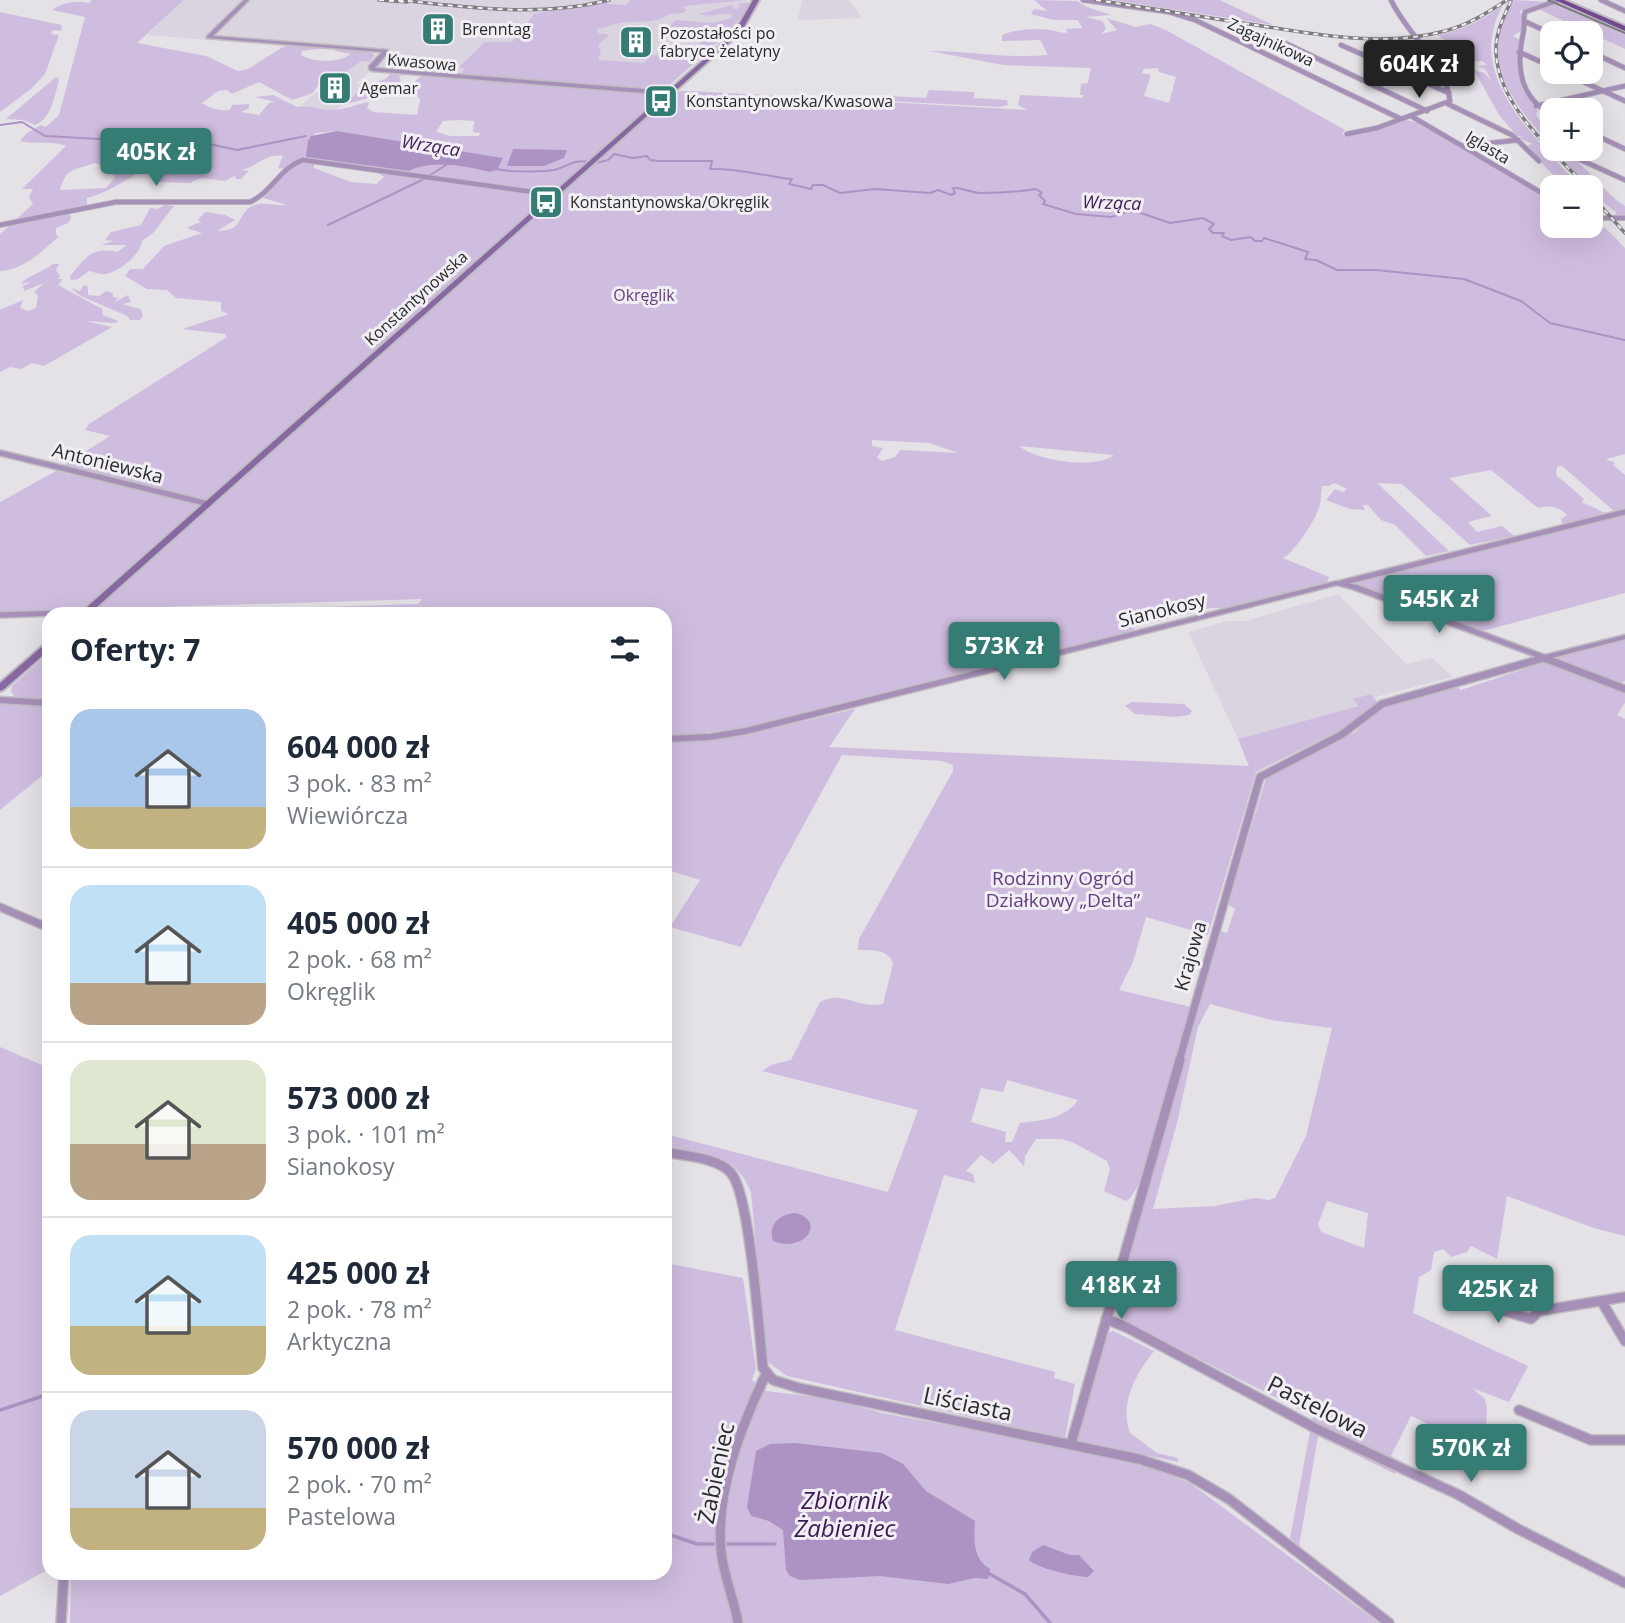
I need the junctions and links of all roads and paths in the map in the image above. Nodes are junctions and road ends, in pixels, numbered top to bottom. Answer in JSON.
{"nodes":[{"id":1,"x":247,"y":0,"type":"edge"},
{"id":2,"x":756,"y":0,"type":"edge"},
{"id":3,"x":1083,"y":0,"type":"edge"},
{"id":4,"x":1391,"y":0,"type":"edge"},
{"id":5,"x":1558,"y":0,"type":"edge"},
{"id":6,"x":1601,"y":0,"type":"edge"},
{"id":7,"x":1625,"y":10,"type":"edge"},
{"id":8,"x":1524,"y":21,"type":"junction"},
{"id":9,"x":1625,"y":22,"type":"edge"},
{"id":10,"x":1614,"y":24,"type":"junction"},
{"id":11,"x":1540,"y":28,"type":"edge"},
{"id":12,"x":1625,"y":29,"type":"edge"},
{"id":13,"x":1285,"y":43,"type":"dead end"},
{"id":14,"x":1341,"y":45,"type":"dead end"},
{"id":15,"x":1519,"y":52,"type":"junction"},
{"id":16,"x":1603,"y":58,"type":"edge"},
{"id":17,"x":1540,"y":62,"type":"edge"},
{"id":18,"x":1625,"y":68,"type":"edge"},
{"id":19,"x":1589,"y":84,"type":"edge"},
{"id":20,"x":1625,"y":86,"type":"edge"},
{"id":21,"x":1604,"y":91,"type":"junction"},
{"id":22,"x":669,"y":93,"type":"junction"},
{"id":23,"x":1450,"y":94,"type":"junction"},
{"id":24,"x":1625,"y":101,"type":"edge"},
{"id":25,"x":1448,"y":104,"type":"junction"},
{"id":26,"x":1536,"y":106,"type":"junction"},
{"id":27,"x":1540,"y":108,"type":"edge"},
{"id":28,"x":1427,"y":111,"type":"junction"},
{"id":29,"x":1411,"y":116,"type":"junction"},
{"id":30,"x":1401,"y":119,"type":"junction"},
{"id":31,"x":1348,"y":134,"type":"dead end"},
{"id":32,"x":1603,"y":139,"type":"edge"},
{"id":33,"x":1518,"y":140,"type":"junction"},
{"id":34,"x":1462,"y":146,"type":"junction"},
{"id":35,"x":1625,"y":149,"type":"edge"},
{"id":36,"x":1538,"y":161,"type":"dead end"},
{"id":37,"x":1581,"y":161,"type":"edge"},
{"id":38,"x":1625,"y":180,"type":"edge"},
{"id":39,"x":1540,"y":192,"type":"edge"},
{"id":40,"x":555,"y":195,"type":"junction"},
{"id":41,"x":1603,"y":218,"type":"edge"},
{"id":42,"x":1625,"y":218,"type":"edge"},
{"id":43,"x":0,"y":225,"type":"edge"},
{"id":44,"x":0,"y":453,"type":"edge"},
{"id":45,"x":209,"y":503,"type":"junction"},
{"id":46,"x":1625,"y":512,"type":"edge"},
{"id":47,"x":1341,"y":583,"type":"junction"},
{"id":48,"x":92,"y":607,"type":"edge"},
{"id":49,"x":42,"y":614,"type":"edge"},
{"id":50,"x":0,"y":615,"type":"edge"},
{"id":51,"x":1625,"y":637,"type":"edge"},
{"id":52,"x":42,"y":651,"type":"edge"},
{"id":53,"x":1544,"y":658,"type":"junction"},
{"id":54,"x":0,"y":688,"type":"edge"},
{"id":55,"x":1625,"y":689,"type":"edge"},
{"id":56,"x":0,"y":700,"type":"edge"},
{"id":57,"x":42,"y":703,"type":"edge"},
{"id":58,"x":672,"y":739,"type":"edge"},
{"id":59,"x":0,"y":907,"type":"edge"},
{"id":60,"x":42,"y":925,"type":"edge"},
{"id":61,"x":672,"y":1154,"type":"edge"},
{"id":62,"x":1450,"y":1284,"type":"dead end"},
{"id":63,"x":1625,"y":1297,"type":"edge"},
{"id":64,"x":1602,"y":1301,"type":"junction"},
{"id":65,"x":1106,"y":1318,"type":"junction"},
{"id":66,"x":1625,"y":1341,"type":"edge"},
{"id":67,"x":766,"y":1374,"type":"junction"},
{"id":68,"x":1519,"y":1410,"type":"dead end"},
{"id":69,"x":1625,"y":1440,"type":"edge"},
{"id":70,"x":1071,"y":1444,"type":"junction"},
{"id":71,"x":64,"y":1580,"type":"edge"},
{"id":72,"x":1625,"y":1583,"type":"edge"},
{"id":73,"x":61,"y":1623,"type":"edge"},
{"id":74,"x":738,"y":1623,"type":"edge"},
{"id":75,"x":1389,"y":1623,"type":"edge"}],
"edges":[{"from":1,"to":22,"type":"street","name":"Kwasowa"},
{"from":2,"to":22,"type":"main road","name":"Konstantynowska"},
{"from":3,"to":30,"type":"street","name":"Zagajnikowa"},
{"from":4,"to":23,"type":"street"},
{"from":5,"to":8,"type":"street"},
{"from":5,"to":10,"type":"main road"},
{"from":6,"to":7,"type":"street"},
{"from":8,"to":11,"type":"street"},
{"from":8,"to":15,"type":"street"},
{"from":9,"to":10,"type":"street"},
{"from":10,"to":12,"type":"main road"},
{"from":13,"to":28,"type":"street"},
{"from":14,"to":23,"type":"street"},
{"from":15,"to":17,"type":"street"},
{"from":15,"to":26,"type":"street"},
{"from":16,"to":18,"type":"street"},
{"from":19,"to":21,"type":"street"},
{"from":20,"to":21,"type":"street"},
{"from":21,"to":24,"type":"street"},
{"from":21,"to":26,"type":"street"},
{"from":22,"to":40,"type":"main road","name":"Konstantynowska"},
{"from":23,"to":25,"type":"street"},
{"from":25,"to":28,"type":"street"},
{"from":25,"to":33,"type":"street"},
{"from":26,"to":27,"type":"street"},
{"from":28,"to":29,"type":"street"},
{"from":29,"to":30,"type":"street"},
{"from":29,"to":34,"type":"street","name":"Iglasta"},
{"from":30,"to":31,"type":"street"},
{"from":32,"to":35,"type":"street"},
{"from":33,"to":34,"type":"street"},
{"from":33,"to":36,"type":"street"},
{"from":34,"to":39,"type":"street","name":"Iglasta"},
{"from":37,"to":38,"type":"street"},
{"from":40,"to":43,"type":"street"},
{"from":40,"to":45,"type":"main road","name":"Konstantynowska"},
{"from":41,"to":42,"type":"street"},
{"from":44,"to":45,"type":"street","name":"Antoniewska"},
{"from":45,"to":48,"type":"main road","name":"Konstantynowska"},
{"from":46,"to":47,"type":"street","name":"Sianokosy"},
{"from":47,"to":53,"type":"street"},
{"from":47,"to":58,"type":"street","name":"Sianokosy"},
{"from":49,"to":50,"type":"street"},
{"from":51,"to":53,"type":"street"},
{"from":52,"to":54,"type":"main road"},
{"from":53,"to":55,"type":"street"},
{"from":53,"to":65,"type":"street","name":"Krajowa"},
{"from":56,"to":57,"type":"street"},
{"from":59,"to":60,"type":"street"},
{"from":61,"to":67,"type":"street"},
{"from":62,"to":64,"type":"street"},
{"from":63,"to":64,"type":"street"},
{"from":64,"to":66,"type":"street"},
{"from":65,"to":70,"type":"street","name":"Krajowa"},
{"from":65,"to":72,"type":"street","name":"Pastelowa"},
{"from":67,"to":70,"type":"street","name":"Liściasta"},
{"from":67,"to":74,"type":"street","name":"Żabieniec"},
{"from":68,"to":69,"type":"street"},
{"from":70,"to":75,"type":"street","name":"Liściasta"},
{"from":71,"to":73,"type":"street"}]}
